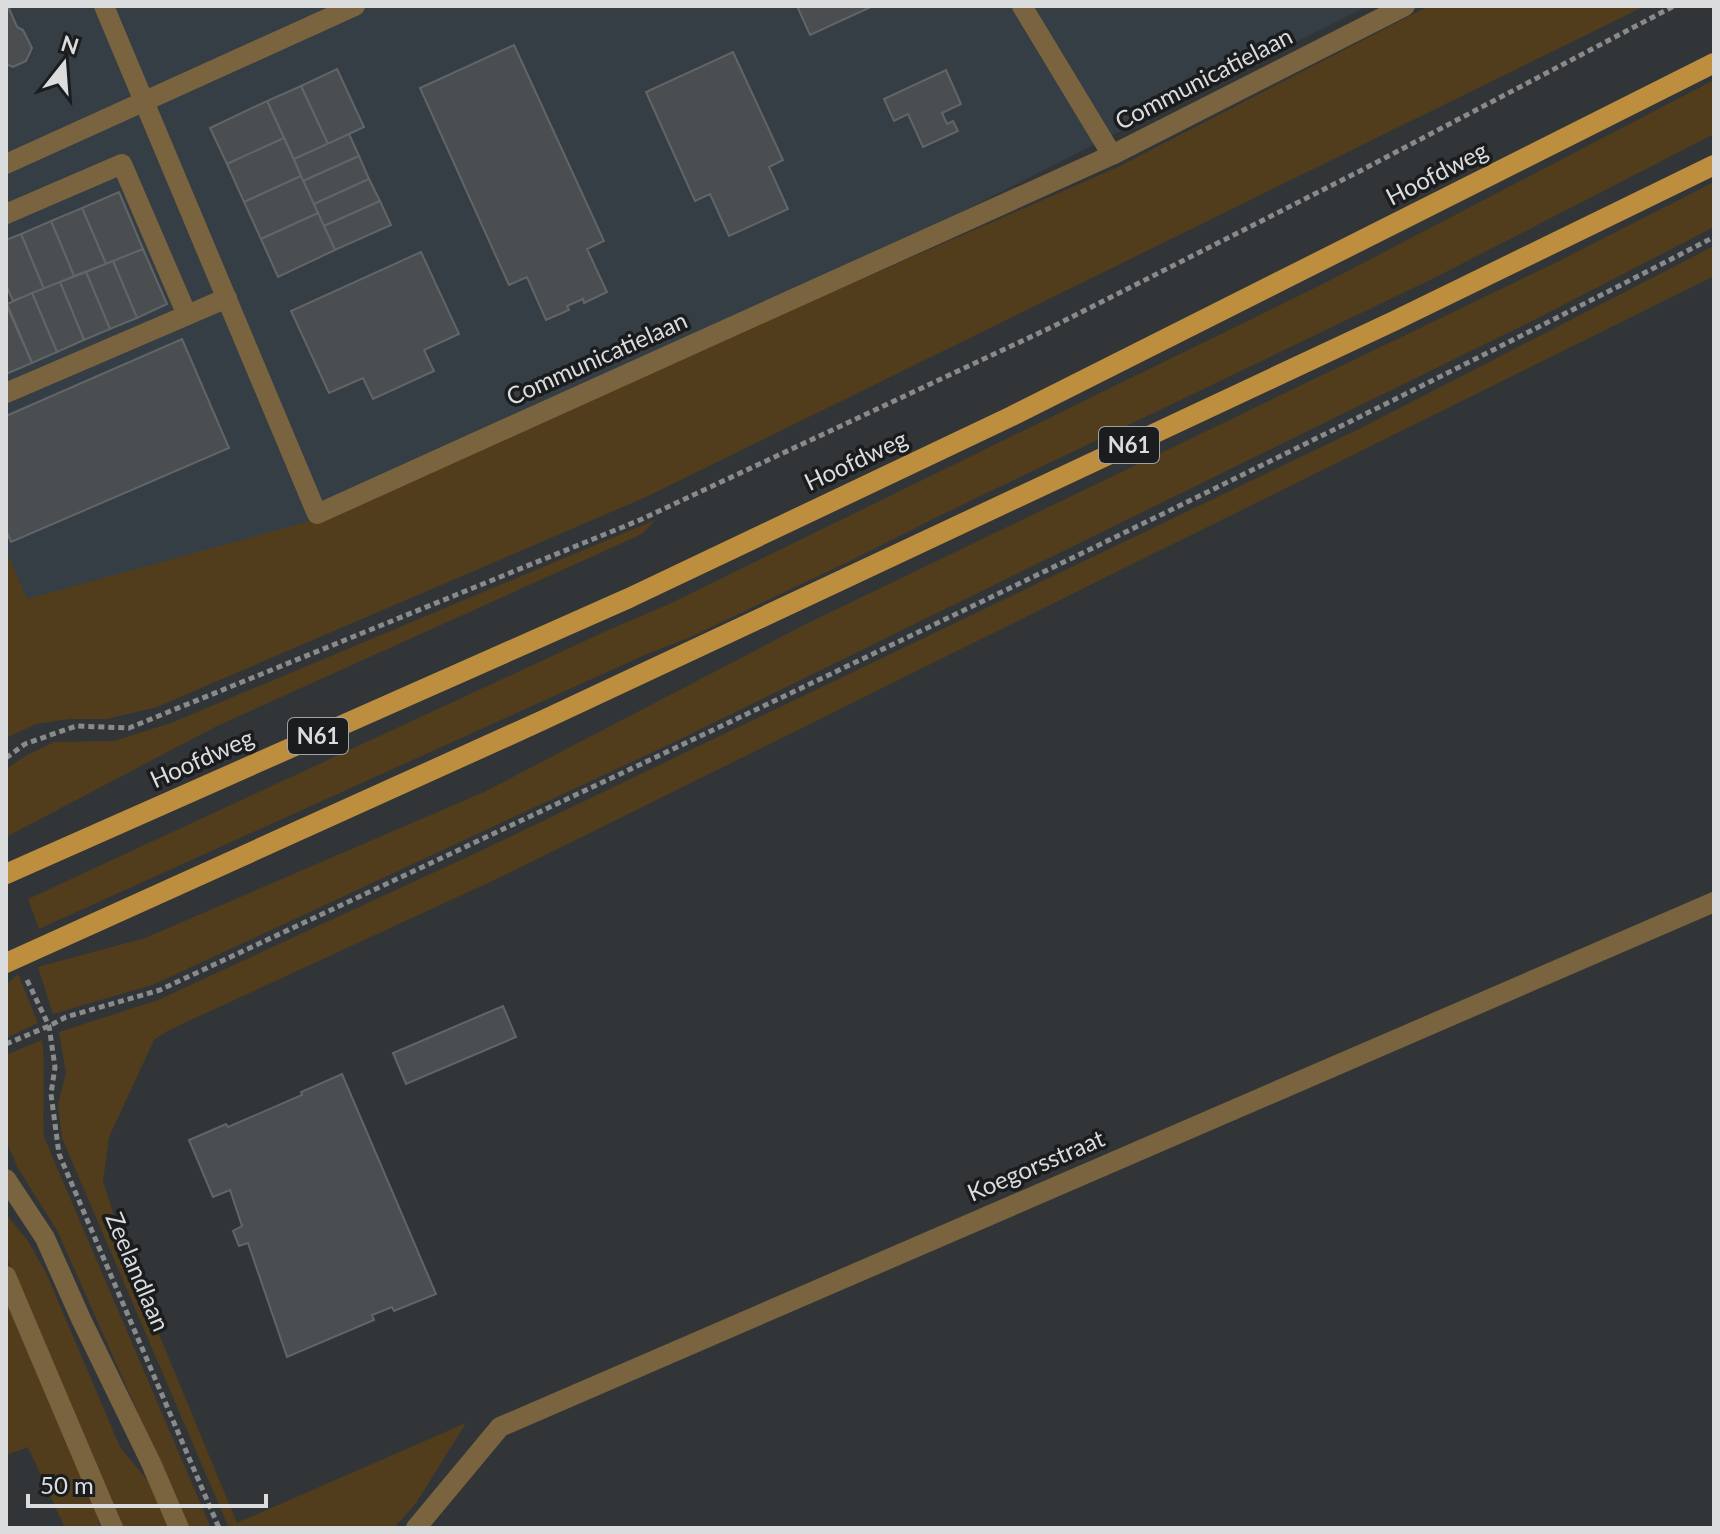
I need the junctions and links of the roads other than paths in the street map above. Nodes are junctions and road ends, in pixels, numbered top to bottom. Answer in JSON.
{"nodes":[{"id":1,"x":104,"y":6,"type":"edge"},
{"id":2,"x":355,"y":6,"type":"edge"},
{"id":3,"x":1022,"y":6,"type":"edge"},
{"id":4,"x":1405,"y":6,"type":"edge"},
{"id":5,"x":1714,"y":63,"type":"edge"},
{"id":6,"x":145,"y":102,"type":"junction"},
{"id":7,"x":1112,"y":155,"type":"junction"},
{"id":8,"x":6,"y":164,"type":"edge"},
{"id":9,"x":1714,"y":165,"type":"edge"},
{"id":10,"x":6,"y":214,"type":"edge"},
{"id":11,"x":227,"y":298,"type":"junction"},
{"id":12,"x":187,"y":315,"type":"junction"},
{"id":13,"x":6,"y":393,"type":"edge"},
{"id":14,"x":6,"y":874,"type":"edge"},
{"id":15,"x":1714,"y":902,"type":"edge"},
{"id":16,"x":6,"y":963,"type":"edge"},
{"id":17,"x":7,"y":1182,"type":"edge"},
{"id":18,"x":6,"y":1276,"type":"edge"},
{"id":19,"x":113,"y":1528,"type":"edge"},
{"id":20,"x":179,"y":1528,"type":"edge"},
{"id":21,"x":416,"y":1528,"type":"edge"}],
"edges":[{"from":1,"to":6,"type":"street","name":"Communicatielaan"},
{"from":2,"to":6,"type":"street"},
{"from":3,"to":7,"type":"street","name":"Communicatielaan"},
{"from":4,"to":7,"type":"street","name":"Communicatielaan"},
{"from":5,"to":14,"type":"main road","name":"Hoofdweg","number":"N61"},
{"from":6,"to":8,"type":"street"},
{"from":6,"to":11,"type":"street","name":"Communicatielaan"},
{"from":7,"to":11,"type":"street","name":"Communicatielaan"},
{"from":9,"to":16,"type":"main road","number":"N61"},
{"from":10,"to":12,"type":"street"},
{"from":11,"to":12,"type":"street"},
{"from":12,"to":13,"type":"street"},
{"from":15,"to":21,"type":"street","name":"Koegorsstraat"},
{"from":17,"to":20,"type":"street"},
{"from":18,"to":19,"type":"street"}]}
